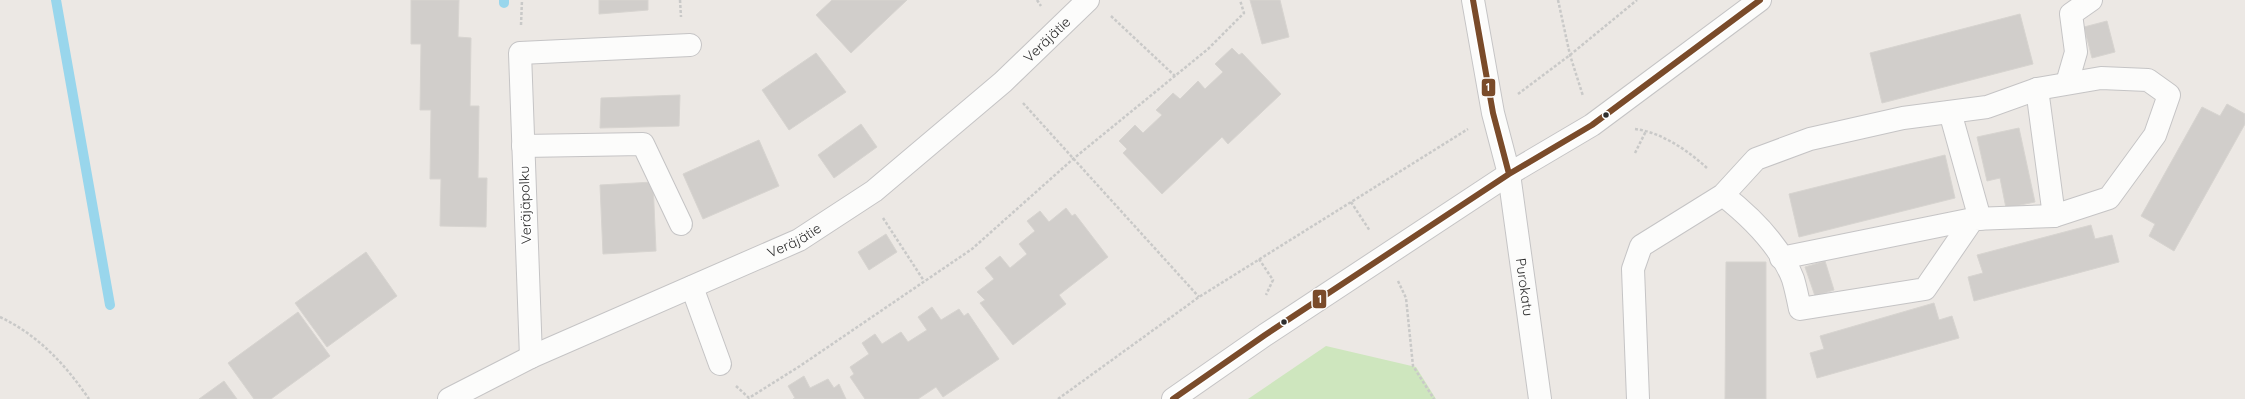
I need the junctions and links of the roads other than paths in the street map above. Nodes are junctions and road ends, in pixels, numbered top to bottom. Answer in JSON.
{"nodes":[{"id":1,"x":1088,"y":0,"type":"edge"},
{"id":2,"x":1473,"y":0,"type":"edge"},
{"id":3,"x":1760,"y":0,"type":"edge"},
{"id":4,"x":2090,"y":0,"type":"edge"},
{"id":5,"x":690,"y":45,"type":"dead end"},
{"id":6,"x":2067,"y":83,"type":"junction"},
{"id":7,"x":2037,"y":89,"type":"junction"},
{"id":8,"x":1950,"y":112,"type":"junction"},
{"id":9,"x":524,"y":146,"type":"junction"},
{"id":10,"x":1509,"y":174,"type":"junction"},
{"id":11,"x":1723,"y":195,"type":"junction"},
{"id":12,"x":2054,"y":216,"type":"junction"},
{"id":13,"x":1977,"y":219,"type":"junction"},
{"id":14,"x":681,"y":224,"type":"dead end"},
{"id":15,"x":1781,"y":258,"type":"junction"},
{"id":16,"x":692,"y":287,"type":"junction"},
{"id":17,"x":531,"y":357,"type":"junction"},
{"id":18,"x":720,"y":364,"type":"road end"},
{"id":19,"x":449,"y":399,"type":"edge"},
{"id":20,"x":1173,"y":399,"type":"edge"},
{"id":21,"x":1540,"y":399,"type":"edge"},
{"id":22,"x":1638,"y":399,"type":"edge"}],
"edges":[{"from":1,"to":16,"type":"street","name":"Veräjätie"},
{"from":2,"to":10,"type":"street","name":"Purokatu"},
{"from":3,"to":10,"type":"street"},
{"from":4,"to":6,"type":"street"},
{"from":5,"to":9,"type":"street","name":"Veräjäpolku"},
{"from":6,"to":7,"type":"street"},
{"from":6,"to":12,"type":"street"},
{"from":7,"to":8,"type":"street"},
{"from":7,"to":12,"type":"street"},
{"from":8,"to":11,"type":"street"},
{"from":8,"to":13,"type":"street"},
{"from":9,"to":14,"type":"street"},
{"from":9,"to":17,"type":"street","name":"Veräjäpolku"},
{"from":10,"to":20,"type":"street"},
{"from":10,"to":21,"type":"street","name":"Purokatu"},
{"from":11,"to":15,"type":"street"},
{"from":11,"to":22,"type":"street"},
{"from":12,"to":13,"type":"street"},
{"from":13,"to":15,"type":"street"},
{"from":13,"to":15,"type":"street"},
{"from":16,"to":17,"type":"street","name":"Veräjätie"},
{"from":16,"to":18,"type":"street"},
{"from":17,"to":19,"type":"street","name":"Veräjätie"}]}
